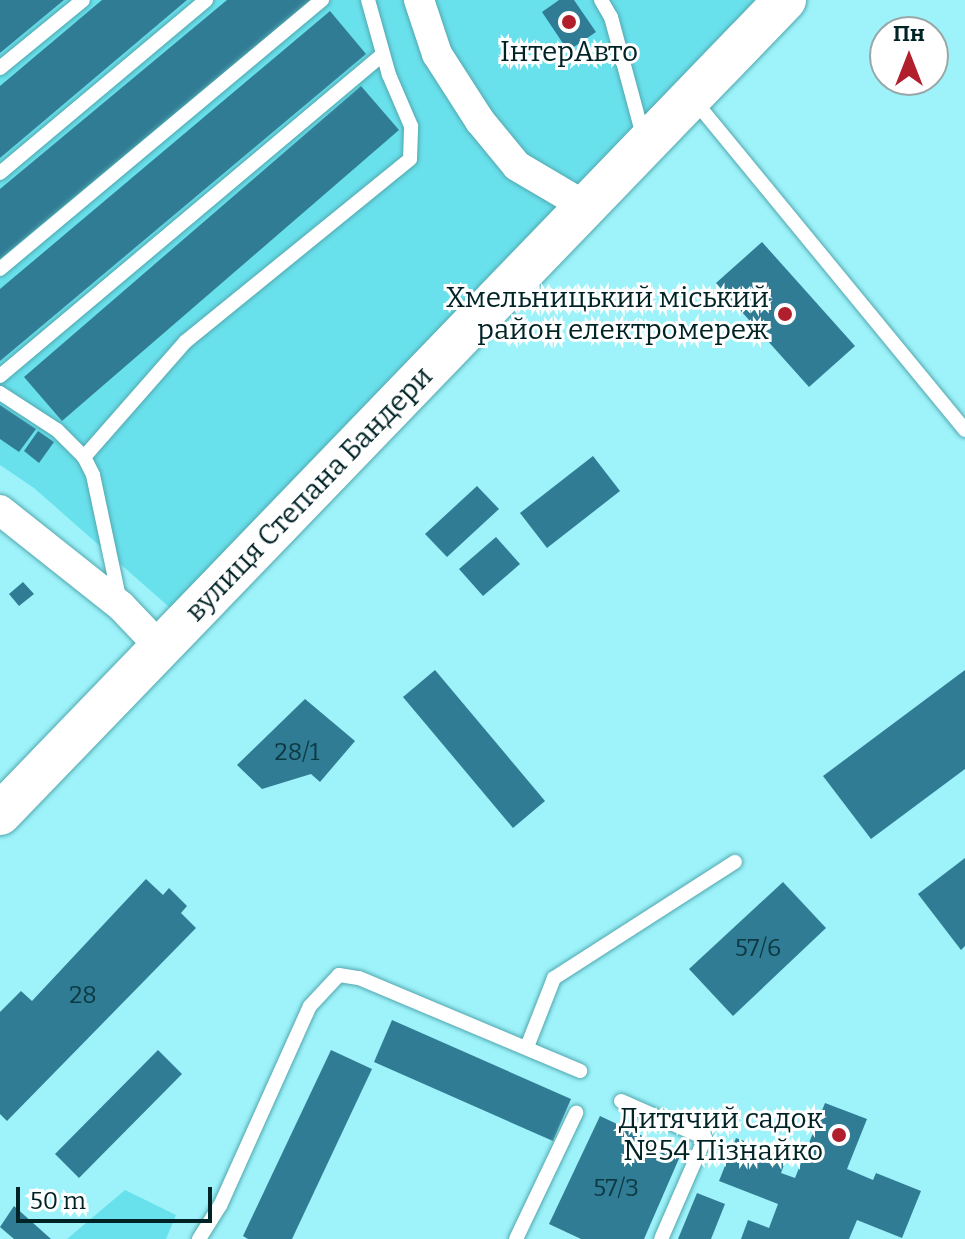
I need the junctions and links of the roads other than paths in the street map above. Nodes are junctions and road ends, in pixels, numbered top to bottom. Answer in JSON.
{"nodes":[{"id":1,"x":83,"y":0,"type":"edge"},
{"id":2,"x":206,"y":0,"type":"edge"},
{"id":3,"x":322,"y":0,"type":"edge"},
{"id":4,"x":368,"y":0,"type":"edge"},
{"id":5,"x":419,"y":0,"type":"edge"},
{"id":6,"x":601,"y":0,"type":"edge"},
{"id":7,"x":785,"y":0,"type":"edge"},
{"id":8,"x":383,"y":54,"type":"junction"},
{"id":9,"x":0,"y":68,"type":"edge"},
{"id":10,"x":690,"y":96,"type":"junction"},
{"id":11,"x":645,"y":143,"type":"junction"},
{"id":12,"x":0,"y":173,"type":"edge"},
{"id":13,"x":585,"y":206,"type":"junction"},
{"id":14,"x":0,"y":269,"type":"edge"},
{"id":15,"x":0,"y":376,"type":"edge"},
{"id":16,"x":0,"y":393,"type":"edge"},
{"id":17,"x":965,"y":430,"type":"edge"},
{"id":18,"x":84,"y":457,"type":"junction"},
{"id":19,"x":0,"y":510,"type":"edge"},
{"id":20,"x":121,"y":606,"type":"junction"},
{"id":21,"x":161,"y":648,"type":"junction"},
{"id":22,"x":0,"y":814,"type":"edge"},
{"id":23,"x":735,"y":862,"type":"dead end"},
{"id":24,"x":527,"y":1047,"type":"junction"},
{"id":25,"x":580,"y":1071,"type":"dead end"},
{"id":26,"x":621,"y":1101,"type":"dead end"},
{"id":27,"x":576,"y":1113,"type":"dead end"},
{"id":28,"x":199,"y":1239,"type":"edge"},
{"id":29,"x":516,"y":1239,"type":"edge"},
{"id":30,"x":661,"y":1239,"type":"edge"}],
"edges":[{"from":1,"to":9,"type":"lane"},
{"from":2,"to":12,"type":"lane"},
{"from":3,"to":14,"type":"lane"},
{"from":4,"to":8,"type":"lane"},
{"from":5,"to":13,"type":"street"},
{"from":6,"to":11,"type":"lane"},
{"from":7,"to":10,"type":"main road","name":"вулиця Степана Бандери"},
{"from":8,"to":15,"type":"lane"},
{"from":8,"to":18,"type":"lane"},
{"from":10,"to":11,"type":"main road","name":"вулиця Степана Бандери"},
{"from":10,"to":17,"type":"lane"},
{"from":11,"to":13,"type":"main road","name":"вулиця Степана Бандери"},
{"from":13,"to":21,"type":"main road","name":"вулиця Степана Бандери"},
{"from":16,"to":18,"type":"lane"},
{"from":18,"to":20,"type":"lane"},
{"from":19,"to":20,"type":"street"},
{"from":20,"to":21,"type":"street"},
{"from":21,"to":22,"type":"main road","name":"вулиця Степана Бандери"},
{"from":23,"to":24,"type":"lane"},
{"from":24,"to":25,"type":"lane"},
{"from":24,"to":28,"type":"lane"},
{"from":26,"to":30,"type":"lane"},
{"from":27,"to":29,"type":"lane"}]}
